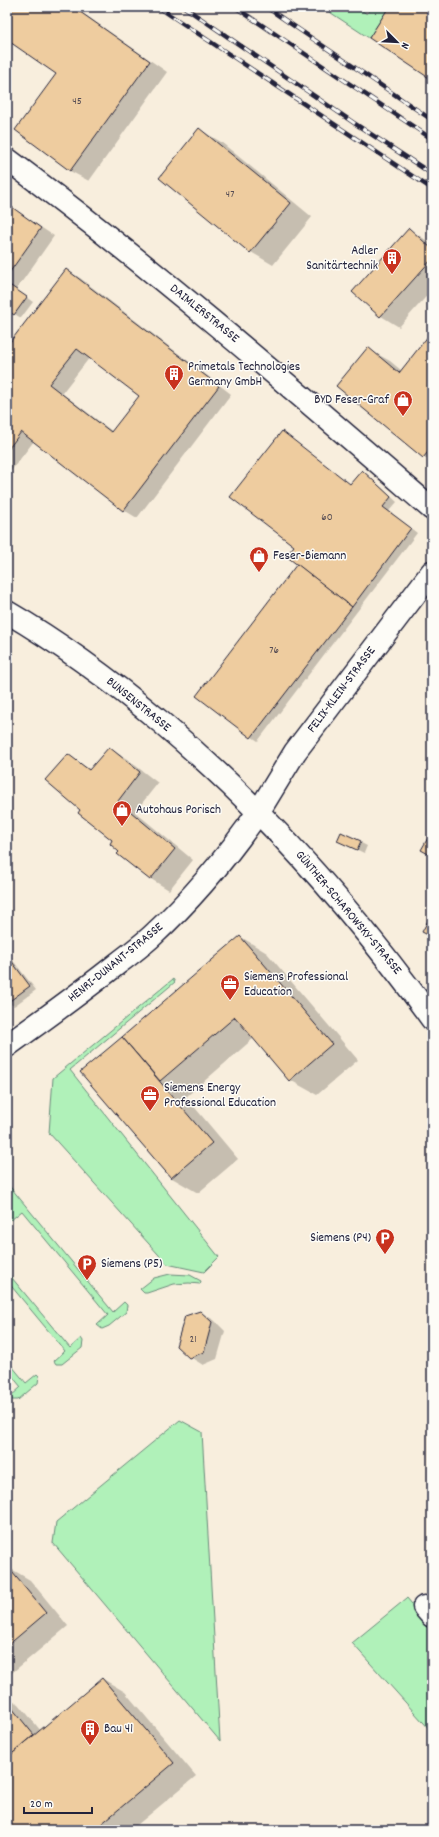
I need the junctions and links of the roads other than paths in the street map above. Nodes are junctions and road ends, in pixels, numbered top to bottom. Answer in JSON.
{"nodes":[{"id":1,"x":7,"y":159,"type":"edge"},
{"id":2,"x":432,"y":509,"type":"edge"},
{"id":3,"x":432,"y":572,"type":"edge"},
{"id":4,"x":7,"y":612,"type":"edge"},
{"id":5,"x":258,"y":811,"type":"junction"},
{"id":6,"x":432,"y":1020,"type":"edge"},
{"id":7,"x":7,"y":1046,"type":"edge"}],
"edges":[{"from":1,"to":2,"type":"street","name":"DAIMLERSTRASSE"},
{"from":3,"to":5,"type":"street","name":"FELIX-KLEIN-STRASSE"},
{"from":4,"to":5,"type":"street","name":"BUNSENSTRASSE"},
{"from":5,"to":6,"type":"street","name":"GÜNTHER-SCHAROWSKY-STRASSE"},
{"from":5,"to":7,"type":"street","name":"HENRI-DUNANT-STRASSE"}]}
